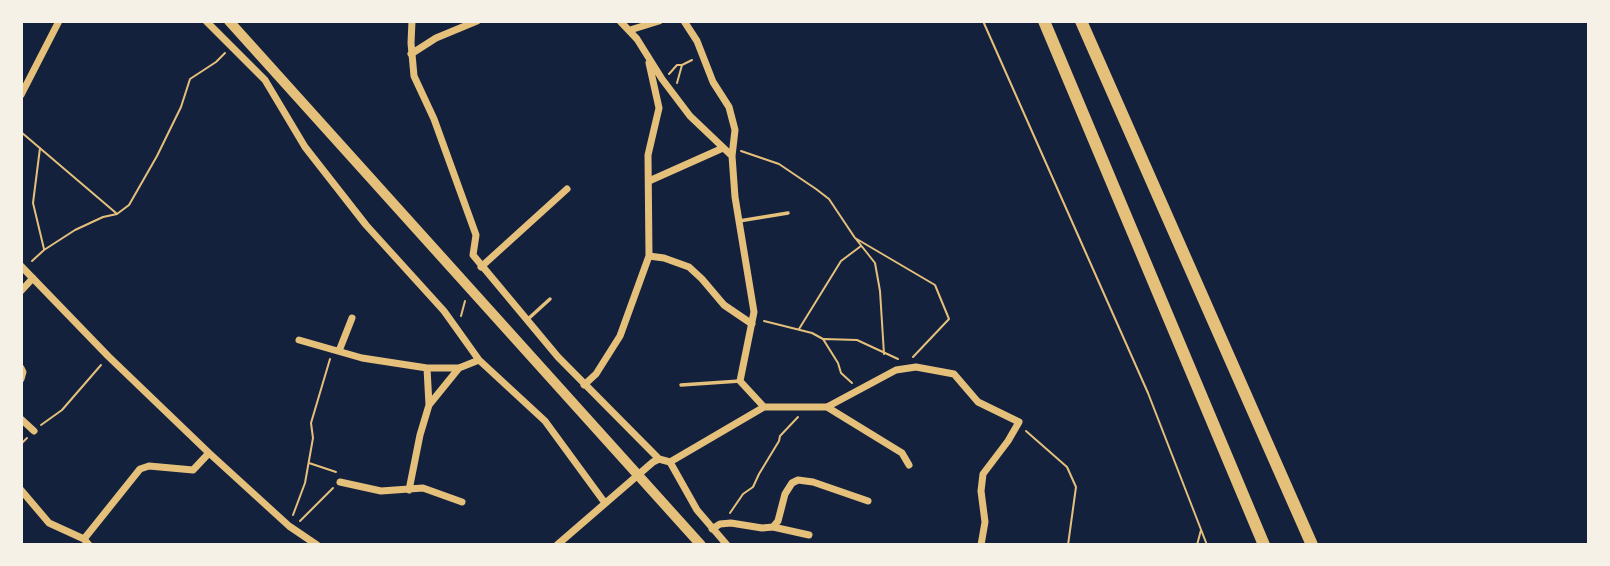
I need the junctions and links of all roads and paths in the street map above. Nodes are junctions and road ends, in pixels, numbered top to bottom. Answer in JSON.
{"nodes":[{"id":1,"x":59,"y":21,"type":"edge"},
{"id":2,"x":206,"y":21,"type":"edge"},
{"id":3,"x":229,"y":21,"type":"edge"},
{"id":4,"x":412,"y":21,"type":"edge"},
{"id":5,"x":477,"y":21,"type":"edge"},
{"id":6,"x":620,"y":21,"type":"edge"},
{"id":7,"x":659,"y":21,"type":"edge"},
{"id":8,"x":684,"y":21,"type":"edge"},
{"id":9,"x":983,"y":21,"type":"edge"},
{"id":10,"x":1044,"y":21,"type":"edge"},
{"id":11,"x":1082,"y":21,"type":"edge"},
{"id":12,"x":630,"y":30,"type":"junction"},
{"id":13,"x":231,"y":47,"type":"junction"},
{"id":14,"x":702,"y":53,"type":"junction"},
{"id":15,"x":411,"y":54,"type":"junction"},
{"id":16,"x":648,"y":57,"type":"junction"},
{"id":17,"x":682,"y":65,"type":"junction"},
{"id":18,"x":662,"y":79,"type":"junction"},
{"id":19,"x":673,"y":93,"type":"junction"},
{"id":20,"x":21,"y":95,"type":"edge"},
{"id":21,"x":21,"y":132,"type":"edge"},
{"id":22,"x":40,"y":148,"type":"junction"},
{"id":23,"x":723,"y":148,"type":"junction"},
{"id":24,"x":733,"y":152,"type":"junction"},
{"id":25,"x":649,"y":181,"type":"junction"},
{"id":26,"x":567,"y":189,"type":"dead end"},
{"id":27,"x":117,"y":214,"type":"junction"},
{"id":28,"x":788,"y":214,"type":"dead end"},
{"id":29,"x":739,"y":221,"type":"junction"},
{"id":30,"x":855,"y":238,"type":"junction"},
{"id":31,"x":861,"y":246,"type":"junction"},
{"id":32,"x":44,"y":250,"type":"junction"},
{"id":33,"x":649,"y":256,"type":"junction"},
{"id":34,"x":481,"y":267,"type":"junction"},
{"id":35,"x":22,"y":268,"type":"edge"},
{"id":36,"x":33,"y":278,"type":"junction"},
{"id":37,"x":467,"y":284,"type":"junction"},
{"id":38,"x":21,"y":291,"type":"edge"},
{"id":39,"x":550,"y":299,"type":"dead end"},
{"id":40,"x":352,"y":318,"type":"dead end"},
{"id":41,"x":526,"y":320,"type":"junction"},
{"id":42,"x":753,"y":321,"type":"junction"},
{"id":43,"x":458,"y":327,"type":"junction"},
{"id":44,"x":799,"y":330,"type":"junction"},
{"id":45,"x":823,"y":339,"type":"junction"},
{"id":46,"x":299,"y":340,"type":"dead end"},
{"id":47,"x":336,"y":350,"type":"junction"},
{"id":48,"x":884,"y":354,"type":"junction"},
{"id":49,"x":108,"y":356,"type":"junction"},
{"id":50,"x":479,"y":360,"type":"junction"},
{"id":51,"x":904,"y":366,"type":"junction"},
{"id":52,"x":21,"y":368,"type":"edge"},
{"id":53,"x":427,"y":368,"type":"junction"},
{"id":54,"x":459,"y":368,"type":"junction"},
{"id":55,"x":21,"y":379,"type":"edge"},
{"id":56,"x":740,"y":382,"type":"junction"},
{"id":57,"x":584,"y":385,"type":"junction"},
{"id":58,"x":681,"y":385,"type":"dead end"},
{"id":59,"x":862,"y":390,"type":"junction"},
{"id":60,"x":429,"y":405,"type":"junction"},
{"id":61,"x":764,"y":407,"type":"junction"},
{"id":62,"x":796,"y":407,"type":"junction"},
{"id":63,"x":827,"y":407,"type":"junction"},
{"id":64,"x":21,"y":419,"type":"edge"},
{"id":65,"x":1019,"y":422,"type":"junction"},
{"id":66,"x":34,"y":431,"type":"joint"},
{"id":67,"x":209,"y":453,"type":"junction"},
{"id":68,"x":659,"y":459,"type":"junction"},
{"id":69,"x":670,"y":462,"type":"junction"},
{"id":70,"x":309,"y":463,"type":"junction"},
{"id":71,"x":909,"y":465,"type":"dead end"},
{"id":72,"x":637,"y":474,"type":"junction"},
{"id":73,"x":340,"y":482,"type":"junction"},
{"id":74,"x":409,"y":490,"type":"junction"},
{"id":75,"x":24,"y":493,"type":"edge"},
{"id":76,"x":868,"y":501,"type":"dead end"},
{"id":77,"x":462,"y":502,"type":"dead end"},
{"id":78,"x":605,"y":503,"type":"junction"},
{"id":79,"x":720,"y":524,"type":"junction"},
{"id":80,"x":289,"y":526,"type":"junction"},
{"id":81,"x":773,"y":527,"type":"junction"},
{"id":82,"x":712,"y":529,"type":"junction"},
{"id":83,"x":1202,"y":530,"type":"junction"},
{"id":84,"x":809,"y":535,"type":"dead end"},
{"id":85,"x":86,"y":542,"type":"edge"},
{"id":86,"x":317,"y":545,"type":"edge"},
{"id":87,"x":556,"y":545,"type":"edge"},
{"id":88,"x":701,"y":545,"type":"edge"},
{"id":89,"x":727,"y":545,"type":"edge"},
{"id":90,"x":981,"y":545,"type":"edge"},
{"id":91,"x":1068,"y":545,"type":"edge"},
{"id":92,"x":1197,"y":545,"type":"edge"},
{"id":93,"x":1208,"y":545,"type":"edge"},
{"id":94,"x":1264,"y":545,"type":"edge"},
{"id":95,"x":1312,"y":545,"type":"edge"}],
"edges":[{"from":1,"to":20,"type":"street"},
{"from":2,"to":13,"type":"street"},
{"from":3,"to":37,"type":"main road"},
{"from":4,"to":15,"type":"street"},
{"from":5,"to":15,"type":"street"},
{"from":6,"to":12,"type":"street"},
{"from":7,"to":12,"type":"street"},
{"from":8,"to":14,"type":"street"},
{"from":9,"to":83,"type":"path"},
{"from":10,"to":94,"type":"highway"},
{"from":11,"to":95,"type":"highway"},
{"from":12,"to":16,"type":"street"},
{"from":13,"to":27,"type":"path"},
{"from":13,"to":43,"type":"street"},
{"from":14,"to":17,"type":"path"},
{"from":14,"to":24,"type":"street"},
{"from":15,"to":34,"type":"street"},
{"from":16,"to":18,"type":"street"},
{"from":16,"to":25,"type":"street"},
{"from":17,"to":18,"type":"path"},
{"from":17,"to":19,"type":"path"},
{"from":18,"to":19,"type":"street"},
{"from":19,"to":23,"type":"street"},
{"from":21,"to":22,"type":"path"},
{"from":22,"to":27,"type":"path"},
{"from":22,"to":32,"type":"path"},
{"from":23,"to":24,"type":"street"},
{"from":23,"to":25,"type":"street"},
{"from":24,"to":29,"type":"street"},
{"from":24,"to":30,"type":"path"},
{"from":25,"to":33,"type":"street"},
{"from":26,"to":34,"type":"street"},
{"from":27,"to":32,"type":"path"},
{"from":28,"to":29,"type":"lane"},
{"from":29,"to":42,"type":"street"},
{"from":30,"to":31,"type":"path"},
{"from":30,"to":51,"type":"path"},
{"from":31,"to":44,"type":"path"},
{"from":31,"to":48,"type":"path"},
{"from":32,"to":35,"type":"path"},
{"from":33,"to":42,"type":"street"},
{"from":33,"to":57,"type":"street"},
{"from":34,"to":41,"type":"street"},
{"from":35,"to":36,"type":"street"},
{"from":36,"to":38,"type":"street"},
{"from":36,"to":49,"type":"street"},
{"from":37,"to":43,"type":"path"},
{"from":37,"to":72,"type":"main road"},
{"from":39,"to":41,"type":"lane"},
{"from":40,"to":47,"type":"street"},
{"from":41,"to":57,"type":"street"},
{"from":42,"to":44,"type":"path"},
{"from":42,"to":56,"type":"street"},
{"from":43,"to":50,"type":"street"},
{"from":44,"to":45,"type":"path"},
{"from":45,"to":48,"type":"path"},
{"from":45,"to":59,"type":"path"},
{"from":46,"to":47,"type":"street"},
{"from":47,"to":53,"type":"street"},
{"from":47,"to":70,"type":"path"},
{"from":48,"to":51,"type":"path"},
{"from":49,"to":66,"type":"path"},
{"from":49,"to":67,"type":"street"},
{"from":50,"to":54,"type":"street"},
{"from":50,"to":78,"type":"street"},
{"from":51,"to":59,"type":"street"},
{"from":51,"to":65,"type":"street"},
{"from":52,"to":55,"type":"street"},
{"from":53,"to":54,"type":"street"},
{"from":53,"to":60,"type":"street"},
{"from":54,"to":60,"type":"street"},
{"from":56,"to":58,"type":"lane"},
{"from":56,"to":61,"type":"street"},
{"from":57,"to":68,"type":"street"},
{"from":59,"to":63,"type":"street"},
{"from":60,"to":74,"type":"street"},
{"from":61,"to":62,"type":"street"},
{"from":61,"to":69,"type":"street"},
{"from":62,"to":63,"type":"street"},
{"from":62,"to":79,"type":"path"},
{"from":63,"to":71,"type":"street"},
{"from":64,"to":66,"type":"street"},
{"from":65,"to":90,"type":"street"},
{"from":65,"to":91,"type":"path"},
{"from":67,"to":80,"type":"street"},
{"from":67,"to":85,"type":"street"},
{"from":68,"to":69,"type":"street"},
{"from":68,"to":72,"type":"street"},
{"from":69,"to":82,"type":"street"},
{"from":70,"to":73,"type":"path"},
{"from":70,"to":80,"type":"path"},
{"from":72,"to":78,"type":"street"},
{"from":72,"to":88,"type":"main road"},
{"from":73,"to":74,"type":"street"},
{"from":73,"to":80,"type":"path"},
{"from":74,"to":77,"type":"street"},
{"from":75,"to":85,"type":"street"},
{"from":76,"to":81,"type":"street"},
{"from":78,"to":87,"type":"street"},
{"from":79,"to":81,"type":"street"},
{"from":79,"to":82,"type":"street"},
{"from":80,"to":86,"type":"street"},
{"from":81,"to":84,"type":"street"},
{"from":82,"to":89,"type":"street"},
{"from":83,"to":92,"type":"path"},
{"from":83,"to":93,"type":"path"}]}
